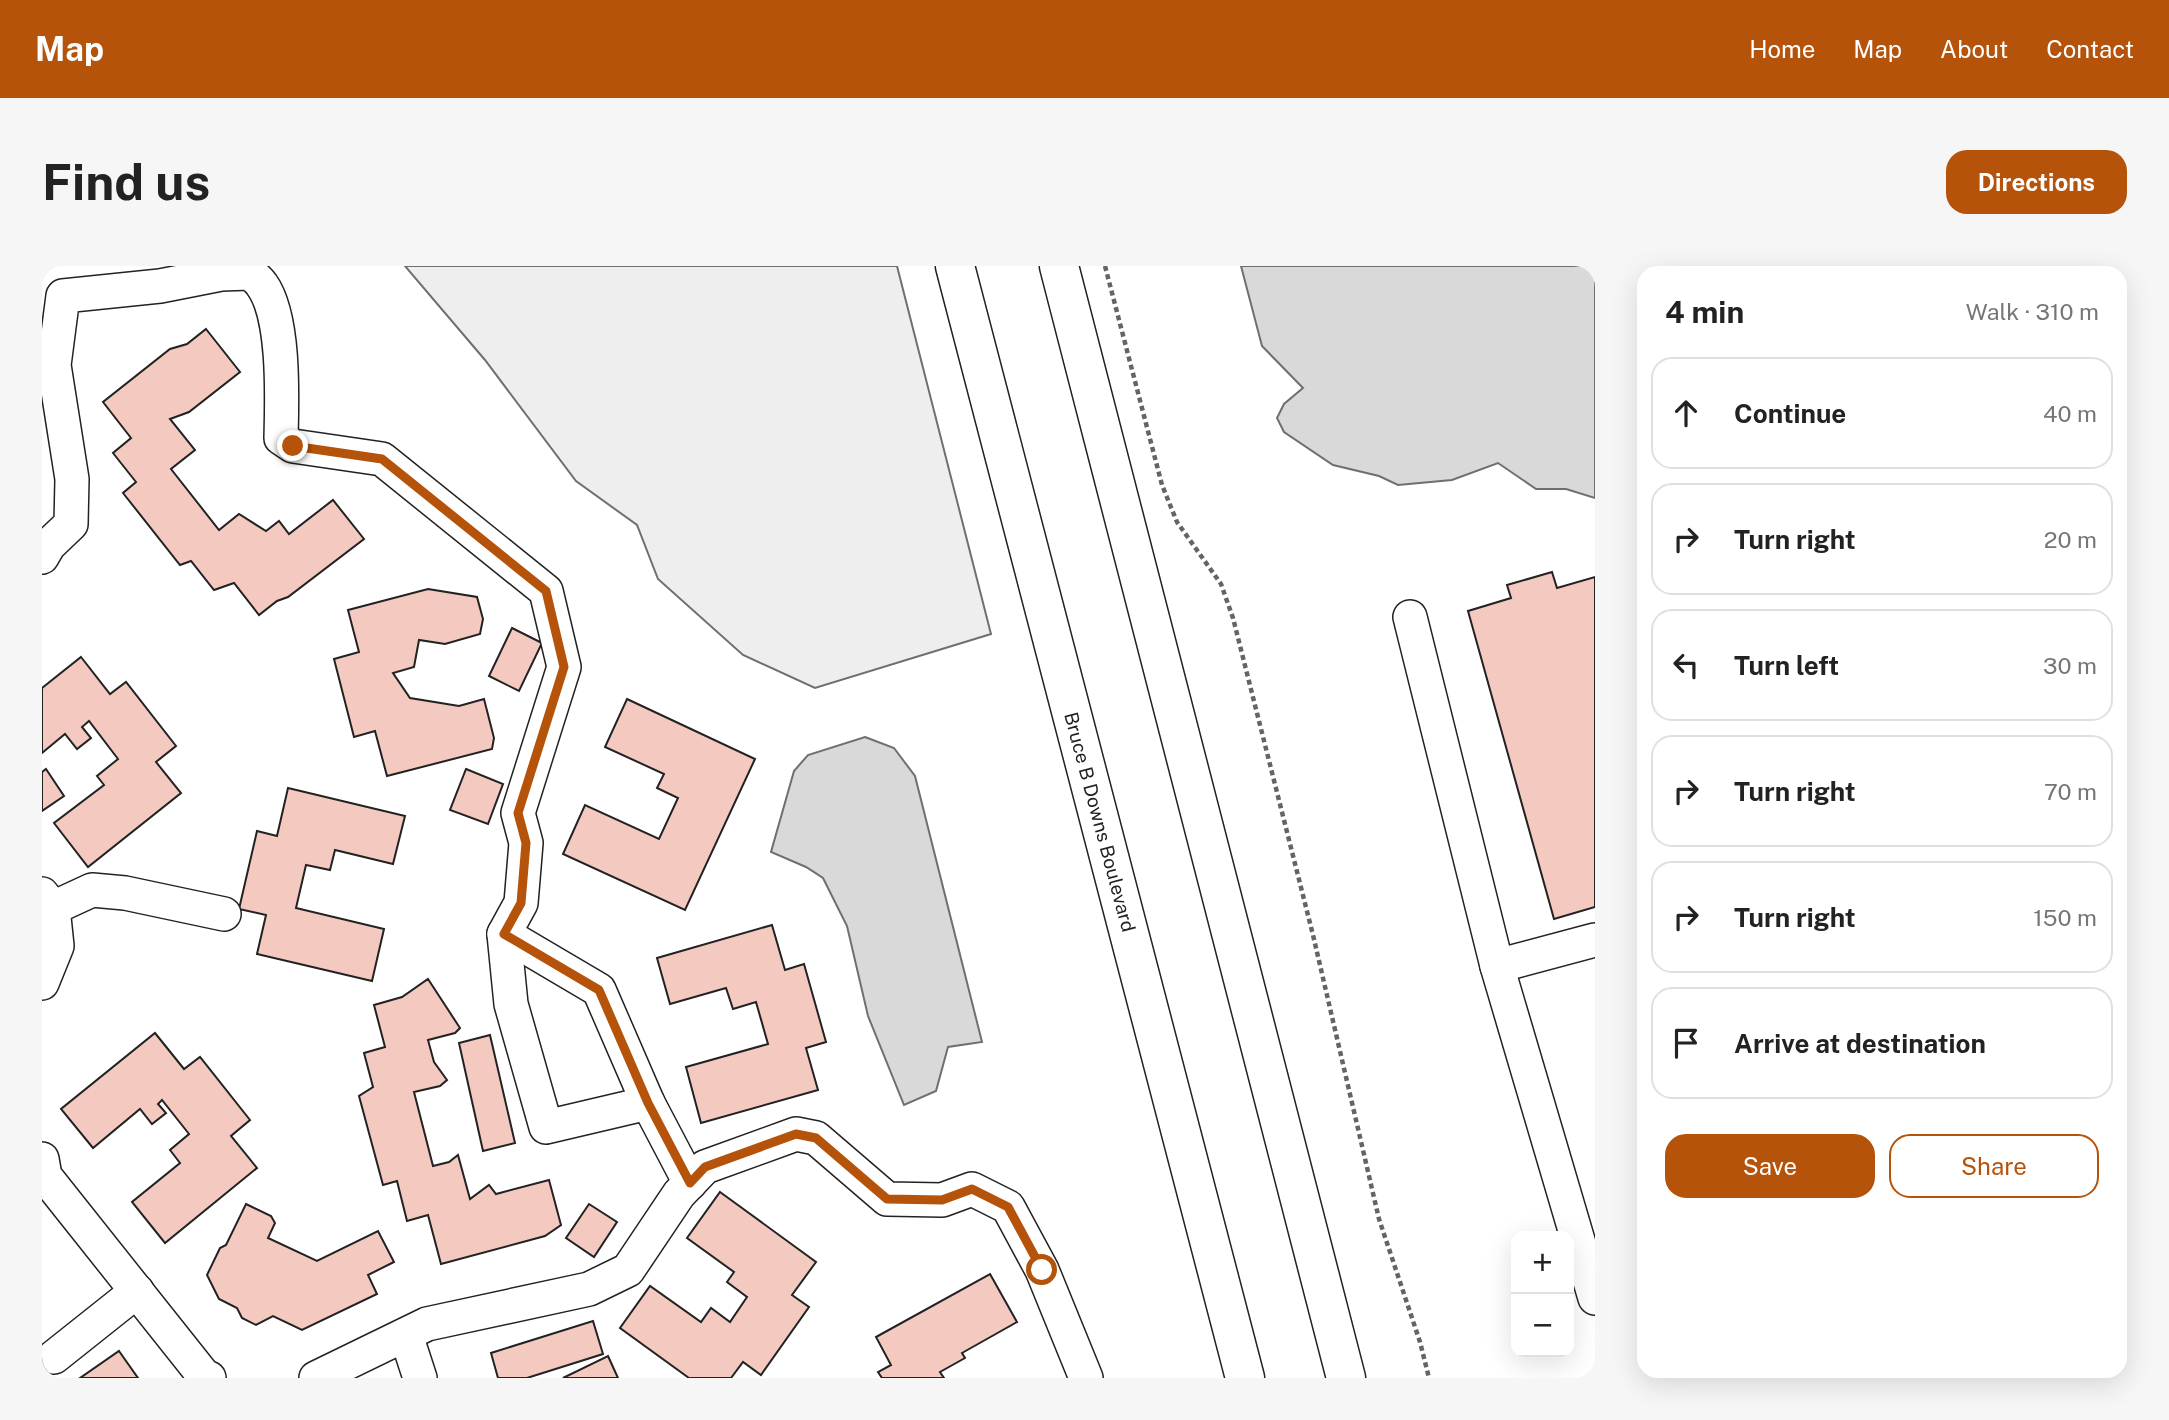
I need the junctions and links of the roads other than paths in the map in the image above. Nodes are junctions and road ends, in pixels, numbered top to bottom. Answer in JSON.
{"nodes":[{"id":1,"x":955,"y":266,"type":"edge"},
{"id":2,"x":1059,"y":266,"type":"edge"},
{"id":3,"x":42,"y":556,"type":"edge"},
{"id":4,"x":1410,"y":617,"type":"dead end"},
{"id":5,"x":47,"y":901,"type":"edge"},
{"id":6,"x":224,"y":914,"type":"dead end"},
{"id":7,"x":504,"y":934,"type":"junction"},
{"id":8,"x":1595,"y":940,"type":"edge"},
{"id":9,"x":1497,"y":966,"type":"junction"},
{"id":10,"x":42,"y":983,"type":"edge"},
{"id":11,"x":648,"y":1103,"type":"junction"},
{"id":12,"x":43,"y":1170,"type":"edge"},
{"id":13,"x":690,"y":1183,"type":"junction"},
{"id":14,"x":137,"y":1291,"type":"junction"},
{"id":15,"x":1595,"y":1298,"type":"edge"},
{"id":16,"x":406,"y":1335,"type":"junction"},
{"id":17,"x":54,"y":1357,"type":"dead end"},
{"id":18,"x":209,"y":1378,"type":"edge"},
{"id":19,"x":316,"y":1378,"type":"edge"},
{"id":20,"x":420,"y":1378,"type":"edge"},
{"id":21,"x":1086,"y":1378,"type":"edge"},
{"id":22,"x":1245,"y":1378,"type":"edge"},
{"id":23,"x":1346,"y":1378,"type":"edge"}],
"edges":[{"from":1,"to":22,"type":"main road","name":"Bruce B Downs Boulevard"},
{"from":2,"to":23,"type":"main road"},
{"from":3,"to":7,"type":"street"},
{"from":4,"to":9,"type":"street"},
{"from":5,"to":6,"type":"street"},
{"from":5,"to":10,"type":"street"},
{"from":7,"to":11,"type":"street"},
{"from":7,"to":11,"type":"street"},
{"from":8,"to":9,"type":"street"},
{"from":9,"to":15,"type":"street"},
{"from":11,"to":13,"type":"street"},
{"from":12,"to":14,"type":"street"},
{"from":13,"to":16,"type":"street"},
{"from":13,"to":21,"type":"street"},
{"from":14,"to":17,"type":"street"},
{"from":14,"to":18,"type":"street"},
{"from":16,"to":19,"type":"street"},
{"from":16,"to":20,"type":"street"}]}
